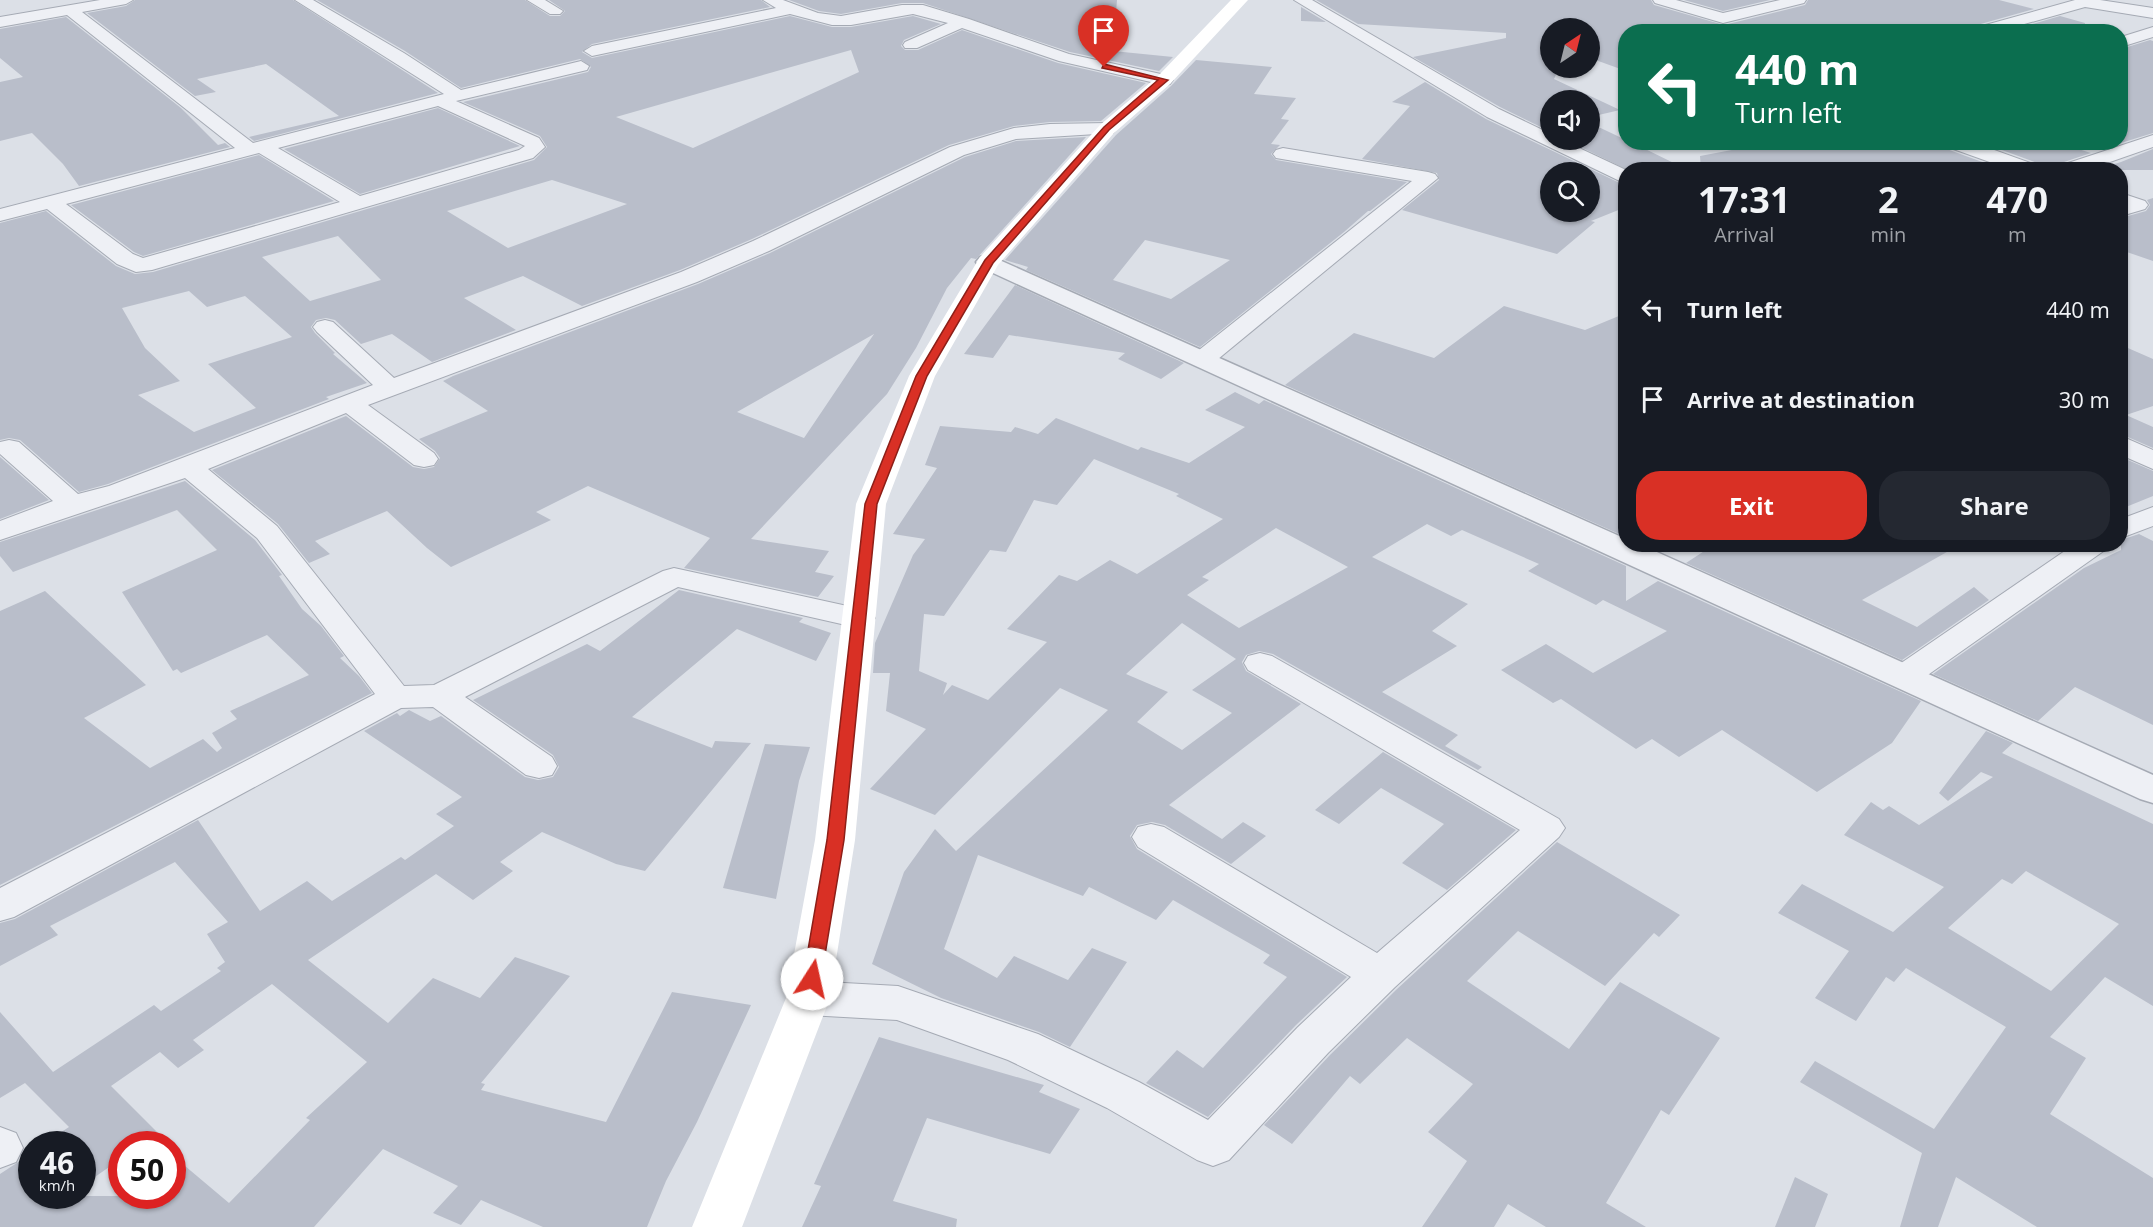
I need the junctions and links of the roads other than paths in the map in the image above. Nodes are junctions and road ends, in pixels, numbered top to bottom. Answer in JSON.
{"nodes":[{"id":1,"x":126,"y":0,"type":"edge"},
{"id":2,"x":302,"y":0,"type":"edge"},
{"id":3,"x":534,"y":0,"type":"edge"},
{"id":4,"x":770,"y":0,"type":"edge"},
{"id":5,"x":1240,"y":0,"type":"edge"},
{"id":6,"x":1301,"y":0,"type":"edge"},
{"id":7,"x":1660,"y":0,"type":"edge"},
{"id":8,"x":1799,"y":0,"type":"edge"},
{"id":9,"x":2081,"y":1,"type":"edge"},
{"id":10,"x":792,"y":9,"type":"junction"},
{"id":11,"x":70,"y":10,"type":"junction"},
{"id":12,"x":555,"y":11,"type":"dead end"},
{"id":13,"x":2153,"y":13,"type":"edge"},
{"id":14,"x":1724,"y":18,"type":"junction"},
{"id":15,"x":0,"y":22,"type":"edge"},
{"id":16,"x":964,"y":22,"type":"junction"},
{"id":17,"x":1744,"y":24,"type":"edge"},
{"id":18,"x":2004,"y":24,"type":"edge"},
{"id":19,"x":2153,"y":32,"type":"edge"},
{"id":20,"x":2128,"y":40,"type":"edge"},
{"id":21,"x":911,"y":45,"type":"dead end"},
{"id":22,"x":592,"y":51,"type":"dead end"},
{"id":23,"x":581,"y":66,"type":"dead end"},
{"id":24,"x":1164,"y":80,"type":"junction"},
{"id":25,"x":449,"y":98,"type":"junction"},
{"id":26,"x":1107,"y":129,"type":"junction"},
{"id":27,"x":2153,"y":141,"type":"edge"},
{"id":28,"x":256,"y":148,"type":"junction"},
{"id":29,"x":2128,"y":149,"type":"edge"},
{"id":30,"x":1975,"y":150,"type":"edge"},
{"id":31,"x":2126,"y":150,"type":"edge"},
{"id":32,"x":1282,"y":154,"type":"dead end"},
{"id":33,"x":2009,"y":162,"type":"edge"},
{"id":34,"x":2090,"y":162,"type":"edge"},
{"id":35,"x":1618,"y":174,"type":"edge"},
{"id":36,"x":2128,"y":201,"type":"edge"},
{"id":37,"x":52,"y":202,"type":"junction"},
{"id":38,"x":357,"y":203,"type":"junction"},
{"id":39,"x":2128,"y":208,"type":"edge"},
{"id":40,"x":0,"y":215,"type":"edge"},
{"id":41,"x":988,"y":262,"type":"junction"},
{"id":42,"x":325,"y":327,"type":"dead end"},
{"id":43,"x":1203,"y":359,"type":"junction"},
{"id":44,"x":390,"y":388,"type":"junction"},
{"id":45,"x":349,"y":403,"type":"junction"},
{"id":46,"x":9,"y":448,"type":"dead end"},
{"id":47,"x":2128,"y":448,"type":"edge"},
{"id":48,"x":424,"y":459,"type":"dead end"},
{"id":49,"x":2153,"y":461,"type":"edge"},
{"id":50,"x":189,"y":467,"type":"junction"},
{"id":51,"x":73,"y":504,"type":"junction"},
{"id":52,"x":2153,"y":516,"type":"edge"},
{"id":53,"x":2128,"y":526,"type":"edge"},
{"id":54,"x":0,"y":531,"type":"edge"},
{"id":55,"x":1618,"y":547,"type":"edge"},
{"id":56,"x":1628,"y":552,"type":"edge"},
{"id":57,"x":2084,"y":552,"type":"edge"},
{"id":58,"x":859,"y":618,"type":"junction"},
{"id":59,"x":1260,"y":663,"type":"dead end"},
{"id":60,"x":1904,"y":677,"type":"junction"},
{"id":61,"x":440,"y":696,"type":"junction"},
{"id":62,"x":395,"y":697,"type":"junction"},
{"id":63,"x":539,"y":766,"type":"dead end"},
{"id":64,"x":2153,"y":790,"type":"edge"},
{"id":65,"x":1151,"y":837,"type":"dead end"},
{"id":66,"x":0,"y":906,"type":"edge"},
{"id":67,"x":1380,"y":975,"type":"junction"},
{"id":68,"x":808,"y":998,"type":"junction"},
{"id":69,"x":717,"y":1227,"type":"edge"}],
"edges":[{"from":1,"to":11,"type":"street"},
{"from":2,"to":25,"type":"street"},
{"from":3,"to":12,"type":"street"},
{"from":4,"to":10,"type":"street"},
{"from":5,"to":24,"type":"main road"},
{"from":6,"to":35,"type":"street"},
{"from":7,"to":14,"type":"street"},
{"from":8,"to":14,"type":"street"},
{"from":9,"to":13,"type":"street"},
{"from":9,"to":18,"type":"street"},
{"from":10,"to":16,"type":"street"},
{"from":10,"to":22,"type":"street"},
{"from":11,"to":15,"type":"street"},
{"from":11,"to":28,"type":"street"},
{"from":14,"to":17,"type":"street"},
{"from":16,"to":21,"type":"street"},
{"from":16,"to":24,"type":"street"},
{"from":19,"to":20,"type":"street"},
{"from":23,"to":25,"type":"street"},
{"from":24,"to":26,"type":"main road"},
{"from":25,"to":28,"type":"street"},
{"from":25,"to":38,"type":"street"},
{"from":26,"to":41,"type":"main road"},
{"from":26,"to":44,"type":"street"},
{"from":27,"to":29,"type":"street"},
{"from":28,"to":37,"type":"street"},
{"from":28,"to":38,"type":"street"},
{"from":30,"to":33,"type":"street"},
{"from":31,"to":34,"type":"street"},
{"from":32,"to":43,"type":"street"},
{"from":36,"to":39,"type":"street"},
{"from":37,"to":38,"type":"street"},
{"from":37,"to":40,"type":"street"},
{"from":41,"to":43,"type":"street"},
{"from":41,"to":58,"type":"main road"},
{"from":42,"to":44,"type":"street"},
{"from":43,"to":55,"type":"street"},
{"from":44,"to":45,"type":"street"},
{"from":45,"to":48,"type":"street"},
{"from":45,"to":50,"type":"street"},
{"from":46,"to":51,"type":"street"},
{"from":47,"to":49,"type":"street"},
{"from":50,"to":51,"type":"street"},
{"from":50,"to":62,"type":"street"},
{"from":51,"to":54,"type":"street"},
{"from":52,"to":53,"type":"street"},
{"from":56,"to":60,"type":"street"},
{"from":57,"to":60,"type":"street"},
{"from":58,"to":61,"type":"street"},
{"from":58,"to":68,"type":"main road"},
{"from":59,"to":67,"type":"street"},
{"from":60,"to":64,"type":"street"},
{"from":61,"to":62,"type":"street"},
{"from":61,"to":63,"type":"street"},
{"from":62,"to":66,"type":"street"},
{"from":65,"to":67,"type":"street"},
{"from":67,"to":68,"type":"street"},
{"from":68,"to":69,"type":"main road"}]}
